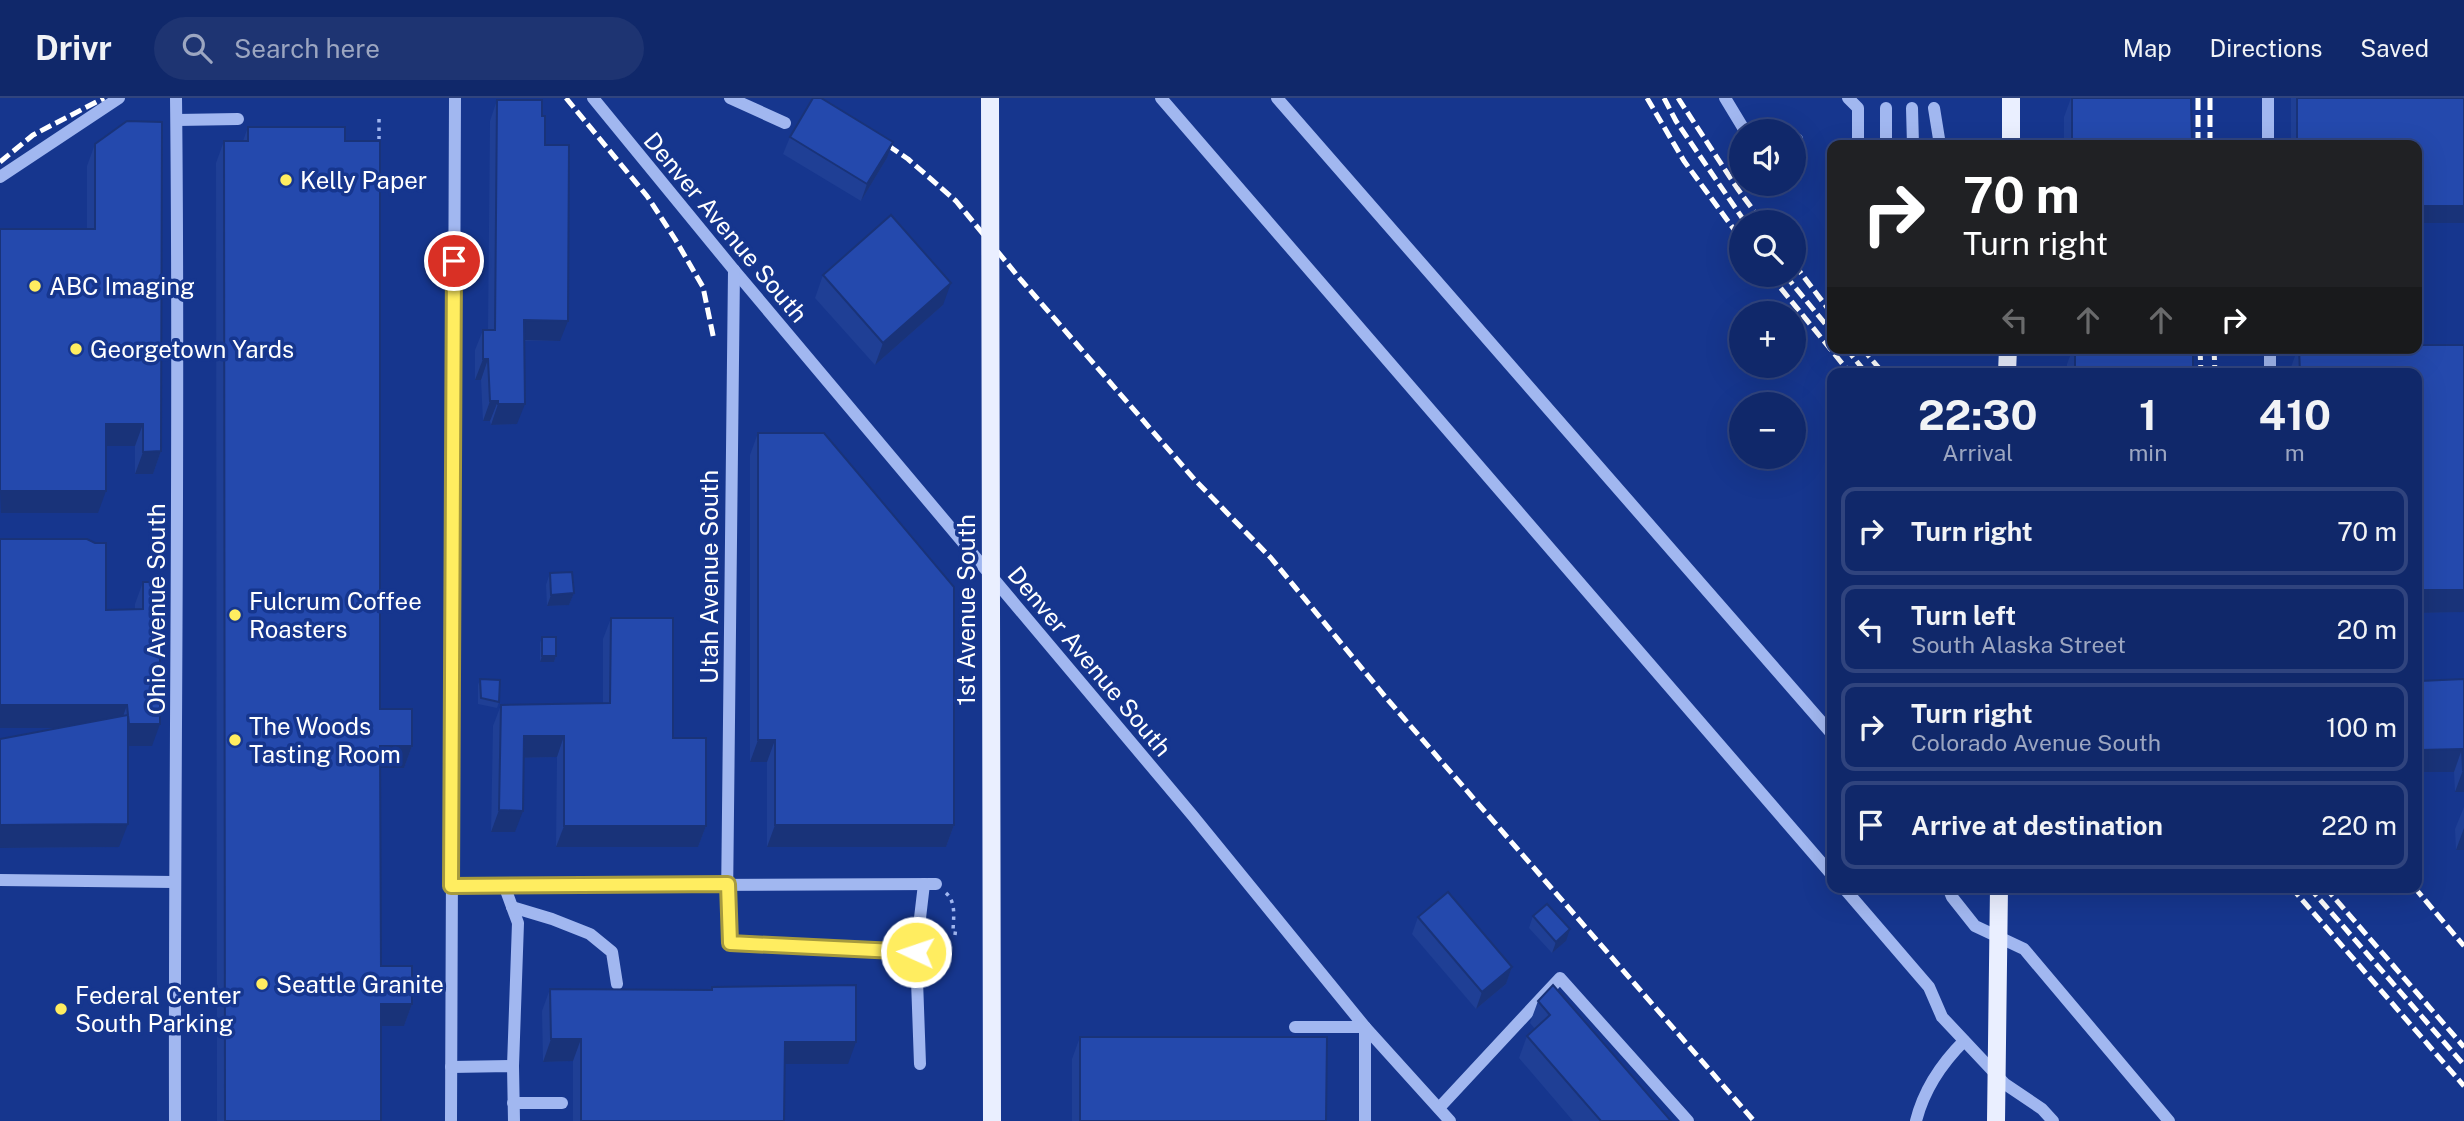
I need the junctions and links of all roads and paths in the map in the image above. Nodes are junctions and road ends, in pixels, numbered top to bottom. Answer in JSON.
{"nodes":[{"id":1,"x":119,"y":98,"type":"edge"},
{"id":2,"x":176,"y":98,"type":"edge"},
{"id":3,"x":455,"y":98,"type":"edge"},
{"id":4,"x":593,"y":98,"type":"edge"},
{"id":5,"x":730,"y":98,"type":"edge"},
{"id":6,"x":990,"y":98,"type":"edge"},
{"id":7,"x":1161,"y":98,"type":"edge"},
{"id":8,"x":1277,"y":98,"type":"edge"},
{"id":9,"x":1725,"y":98,"type":"edge"},
{"id":10,"x":1848,"y":98,"type":"edge"},
{"id":11,"x":2011,"y":98,"type":"edge"},
{"id":12,"x":2268,"y":98,"type":"edge"},
{"id":13,"x":1886,"y":108,"type":"dead end"},
{"id":14,"x":1912,"y":108,"type":"dead end"},
{"id":15,"x":1934,"y":108,"type":"dead end"},
{"id":16,"x":379,"y":119,"type":"dead end"},
{"id":17,"x":1738,"y":119,"type":"edge"},
{"id":18,"x":177,"y":120,"type":"junction"},
{"id":19,"x":238,"y":120,"type":"dead end"},
{"id":20,"x":785,"y":123,"type":"dead end"},
{"id":21,"x":379,"y":139,"type":"edge"},
{"id":22,"x":1858,"y":140,"type":"edge"},
{"id":23,"x":1886,"y":140,"type":"edge"},
{"id":24,"x":1913,"y":140,"type":"edge"},
{"id":25,"x":1939,"y":140,"type":"edge"},
{"id":26,"x":2011,"y":140,"type":"edge"},
{"id":27,"x":2268,"y":140,"type":"edge"},
{"id":28,"x":0,"y":177,"type":"edge"},
{"id":29,"x":734,"y":270,"type":"junction"},
{"id":30,"x":1827,"y":728,"type":"edge"},
{"id":31,"x":1827,"y":869,"type":"edge"},
{"id":32,"x":0,"y":880,"type":"edge"},
{"id":33,"x":174,"y":882,"type":"junction"},
{"id":34,"x":728,"y":884,"type":"junction"},
{"id":35,"x":930,"y":884,"type":"junction"},
{"id":36,"x":504,"y":885,"type":"junction"},
{"id":37,"x":451,"y":886,"type":"junction"},
{"id":38,"x":1848,"y":893,"type":"edge"},
{"id":39,"x":1950,"y":893,"type":"edge"},
{"id":40,"x":1999,"y":893,"type":"edge"},
{"id":41,"x":512,"y":907,"type":"junction"},
{"id":42,"x":961,"y":934,"type":"dead end"},
{"id":43,"x":916,"y":952,"type":"junction"},
{"id":44,"x":617,"y":984,"type":"dead end"},
{"id":45,"x":1296,"y":1027,"type":"dead end"},
{"id":46,"x":1364,"y":1027,"type":"junction"},
{"id":47,"x":1964,"y":1041,"type":"junction"},
{"id":48,"x":920,"y":1064,"type":"dead end"},
{"id":49,"x":513,"y":1066,"type":"junction"},
{"id":50,"x":451,"y":1067,"type":"junction"},
{"id":51,"x":513,"y":1102,"type":"junction"},
{"id":52,"x":562,"y":1104,"type":"dead end"},
{"id":53,"x":1440,"y":1108,"type":"junction"},
{"id":54,"x":175,"y":1121,"type":"edge"},
{"id":55,"x":451,"y":1121,"type":"edge"},
{"id":56,"x":514,"y":1121,"type":"edge"},
{"id":57,"x":992,"y":1121,"type":"edge"},
{"id":58,"x":1365,"y":1121,"type":"edge"},
{"id":59,"x":1450,"y":1121,"type":"edge"},
{"id":60,"x":1688,"y":1121,"type":"edge"},
{"id":61,"x":1916,"y":1121,"type":"edge"},
{"id":62,"x":1996,"y":1121,"type":"edge"},
{"id":63,"x":2053,"y":1121,"type":"edge"},
{"id":64,"x":2169,"y":1121,"type":"edge"}],
"edges":[{"from":1,"to":28,"type":"street"},
{"from":2,"to":18,"type":"street","name":"Ohio Avenue South"},
{"from":3,"to":37,"type":"street"},
{"from":4,"to":29,"type":"street","name":"Denver Avenue South"},
{"from":5,"to":20,"type":"street"},
{"from":6,"to":57,"type":"main road","name":"1st Avenue South","bridge":true},
{"from":7,"to":31,"type":"street"},
{"from":8,"to":30,"type":"street"},
{"from":9,"to":17,"type":"street"},
{"from":10,"to":22,"type":"street"},
{"from":11,"to":26,"type":"main road"},
{"from":12,"to":27,"type":"street"},
{"from":13,"to":23,"type":"street"},
{"from":14,"to":24,"type":"street"},
{"from":15,"to":25,"type":"street"},
{"from":16,"to":21,"type":"path"},
{"from":18,"to":19,"type":"street"},
{"from":18,"to":33,"type":"street","name":"Ohio Avenue South"},
{"from":29,"to":34,"type":"street","name":"Utah Avenue South"},
{"from":29,"to":46,"type":"street","name":"Denver Avenue South"},
{"from":32,"to":33,"type":"street"},
{"from":33,"to":54,"type":"street","name":"Ohio Avenue South"},
{"from":34,"to":35,"type":"street"},
{"from":34,"to":36,"type":"street"},
{"from":34,"to":43,"type":"street","name":"Utah Avenue South"},
{"from":35,"to":42,"type":"path"},
{"from":35,"to":43,"type":"street"},
{"from":36,"to":37,"type":"street"},
{"from":36,"to":41,"type":"street"},
{"from":37,"to":50,"type":"street"},
{"from":38,"to":47,"type":"street"},
{"from":39,"to":64,"type":"street"},
{"from":40,"to":62,"type":"main road","bridge":true},
{"from":41,"to":44,"type":"street"},
{"from":41,"to":49,"type":"street"},
{"from":43,"to":48,"type":"street"},
{"from":45,"to":46,"type":"street"},
{"from":46,"to":53,"type":"street","name":"Denver Avenue South"},
{"from":46,"to":58,"type":"street"},
{"from":47,"to":61,"type":"street"},
{"from":47,"to":63,"type":"street"},
{"from":49,"to":50,"type":"street"},
{"from":49,"to":51,"type":"street"},
{"from":50,"to":55,"type":"street"},
{"from":51,"to":52,"type":"street"},
{"from":51,"to":56,"type":"street"},
{"from":53,"to":59,"type":"street","name":"Denver Avenue South"},
{"from":53,"to":60,"type":"street"}]}
